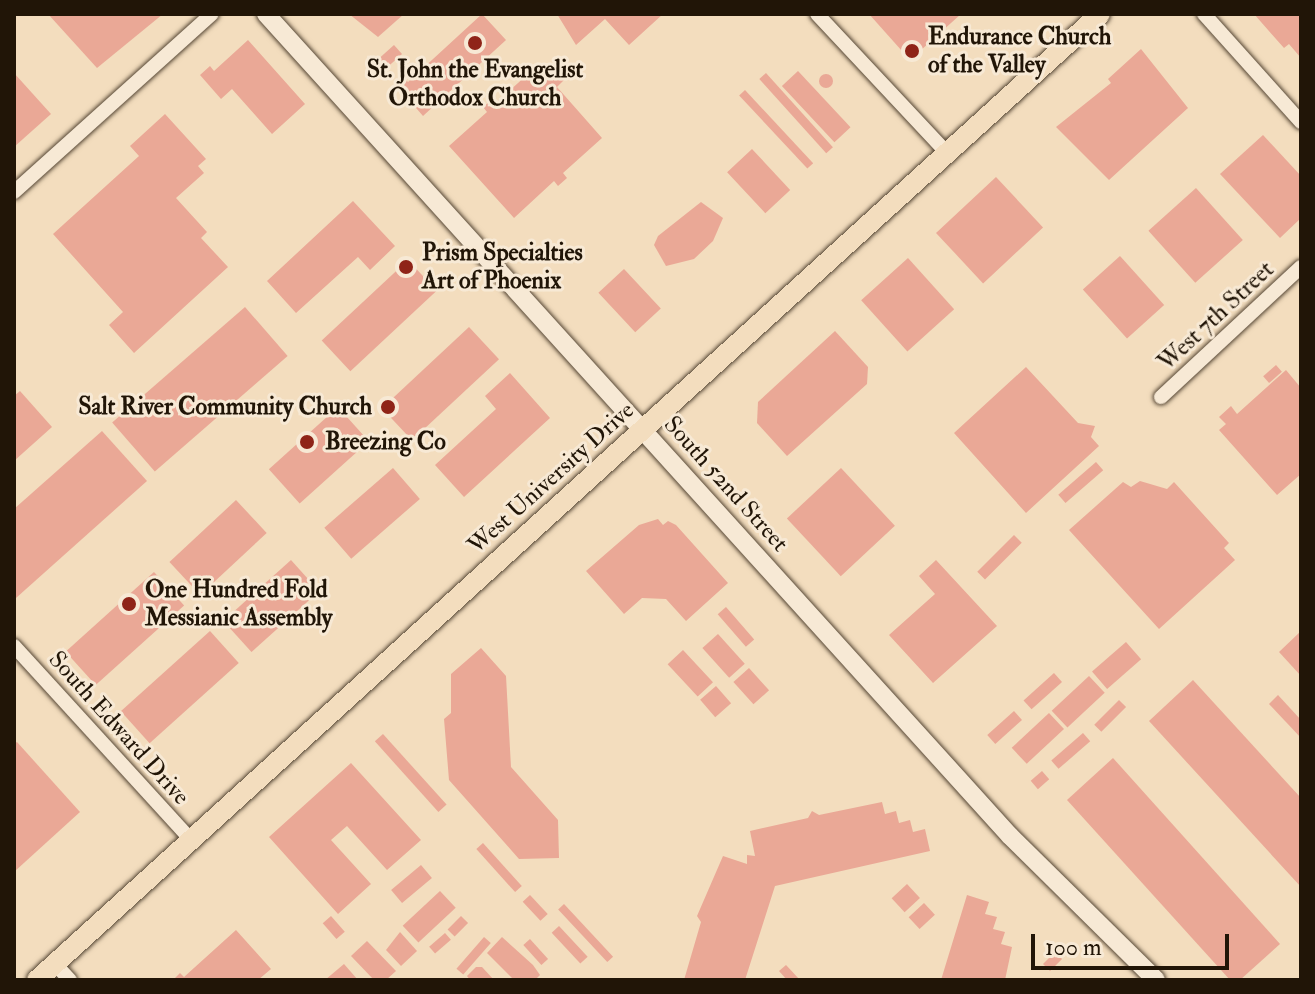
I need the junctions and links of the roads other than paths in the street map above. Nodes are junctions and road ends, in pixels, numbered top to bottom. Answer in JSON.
{"nodes":[{"id":1,"x":212,"y":14,"type":"edge"},
{"id":2,"x":266,"y":14,"type":"edge"},
{"id":3,"x":817,"y":14,"type":"edge"},
{"id":4,"x":1100,"y":14,"type":"edge"},
{"id":5,"x":1204,"y":14,"type":"edge"},
{"id":6,"x":1301,"y":122,"type":"edge"},
{"id":7,"x":947,"y":153,"type":"junction"},
{"id":8,"x":14,"y":192,"type":"edge"},
{"id":9,"x":1301,"y":267,"type":"edge"},
{"id":10,"x":1161,"y":397,"type":"dead end"},
{"id":11,"x":644,"y":429,"type":"junction"},
{"id":12,"x":14,"y":646,"type":"edge"},
{"id":13,"x":191,"y":840,"type":"junction"},
{"id":14,"x":55,"y":964,"type":"junction"},
{"id":15,"x":37,"y":980,"type":"edge"},
{"id":16,"x":70,"y":980,"type":"edge"},
{"id":17,"x":1156,"y":980,"type":"edge"}],
"edges":[{"from":1,"to":8,"type":"street"},
{"from":2,"to":11,"type":"main road","name":"South 52nd Street"},
{"from":3,"to":7,"type":"street"},
{"from":4,"to":7,"type":"main road","name":"West University Drive"},
{"from":5,"to":6,"type":"street"},
{"from":7,"to":11,"type":"main road","name":"West University Drive"},
{"from":9,"to":10,"type":"street","name":"West 7th Street"},
{"from":11,"to":13,"type":"main road","name":"West University Drive"},
{"from":11,"to":17,"type":"main road","name":"South 52nd Street"},
{"from":12,"to":13,"type":"street","name":"South Edward Drive"},
{"from":13,"to":14,"type":"main road","name":"West University Drive"},
{"from":14,"to":15,"type":"main road","name":"West University Drive"},
{"from":14,"to":16,"type":"street"}]}
